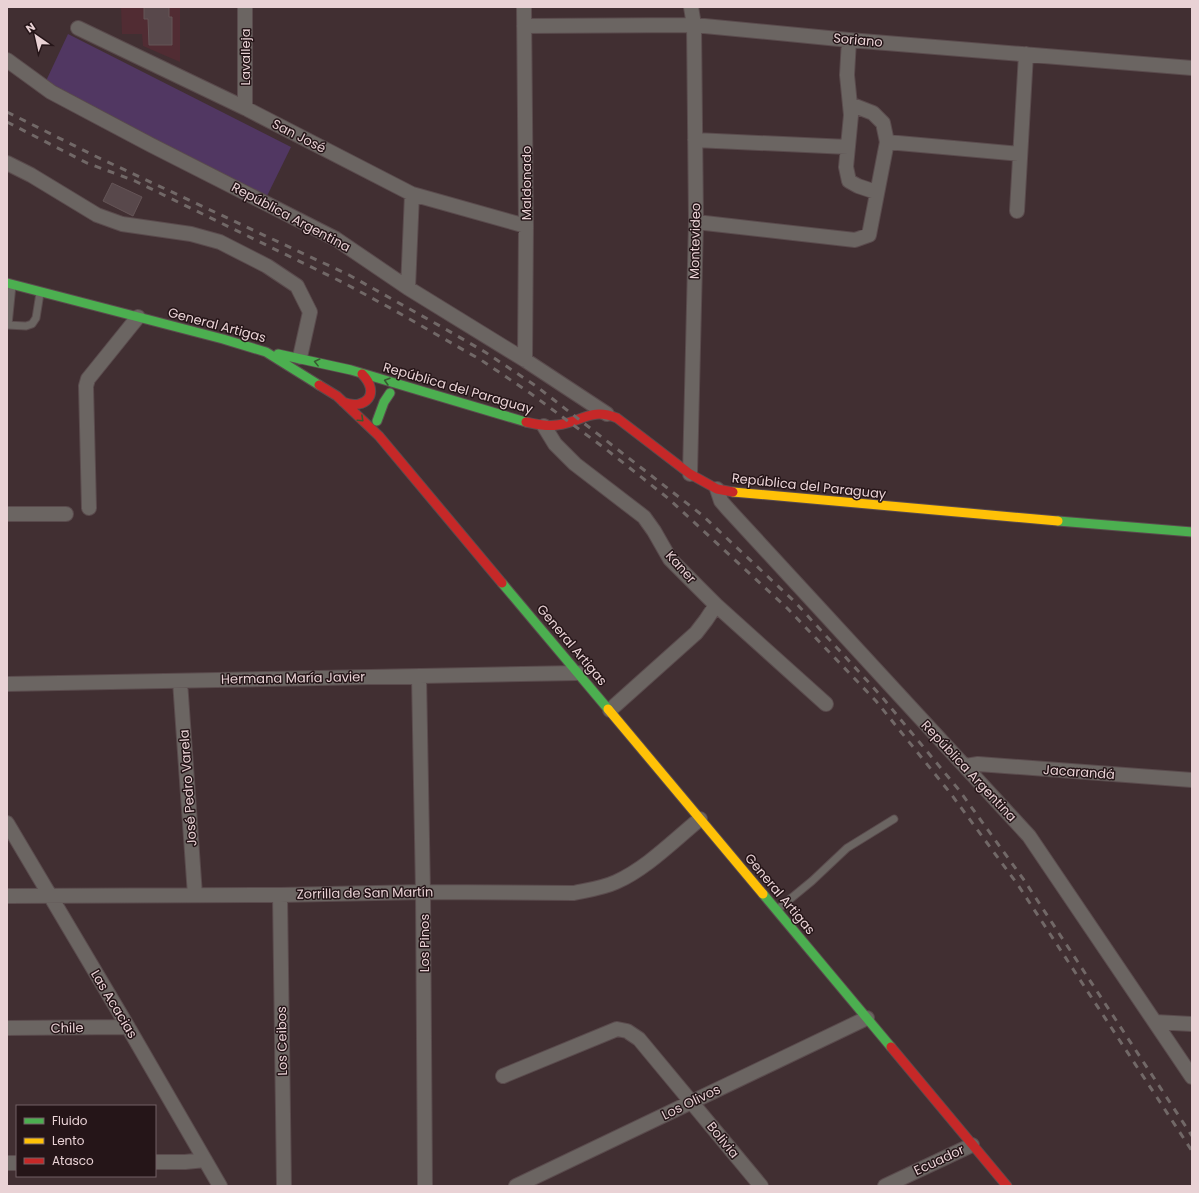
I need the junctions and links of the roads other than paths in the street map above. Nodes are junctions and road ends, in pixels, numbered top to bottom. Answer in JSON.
{"nodes":[{"id":1,"x":245,"y":7,"type":"edge"},
{"id":2,"x":524,"y":7,"type":"edge"},
{"id":3,"x":691,"y":7,"type":"edge"},
{"id":4,"x":694,"y":25,"type":"junction"},
{"id":5,"x":524,"y":26,"type":"junction"},
{"id":6,"x":78,"y":28,"type":"dead end"},
{"id":7,"x":849,"y":40,"type":"junction"},
{"id":8,"x":1026,"y":54,"type":"junction"},
{"id":9,"x":7,"y":60,"type":"edge"},
{"id":10,"x":1192,"y":68,"type":"edge"},
{"id":11,"x":850,"y":104,"type":"junction"},
{"id":12,"x":245,"y":108,"type":"junction"},
{"id":13,"x":695,"y":140,"type":"junction"},
{"id":14,"x":887,"y":142,"type":"junction"},
{"id":15,"x":848,"y":147,"type":"junction"},
{"id":16,"x":1020,"y":154,"type":"junction"},
{"id":17,"x":7,"y":163,"type":"edge"},
{"id":18,"x":876,"y":192,"type":"junction"},
{"id":19,"x":412,"y":194,"type":"junction"},
{"id":20,"x":1017,"y":211,"type":"dead end"},
{"id":21,"x":696,"y":222,"type":"junction"},
{"id":22,"x":526,"y":226,"type":"junction"},
{"id":23,"x":10,"y":284,"type":"edge"},
{"id":24,"x":408,"y":288,"type":"junction"},
{"id":25,"x":40,"y":292,"type":"junction"},
{"id":26,"x":138,"y":317,"type":"junction"},
{"id":27,"x":8,"y":325,"type":"edge"},
{"id":28,"x":266,"y":352,"type":"junction"},
{"id":29,"x":300,"y":358,"type":"junction"},
{"id":30,"x":525,"y":360,"type":"junction"},
{"id":31,"x":358,"y":372,"type":"junction"},
{"id":32,"x":342,"y":376,"type":"dead end"},
{"id":33,"x":412,"y":388,"type":"junction"},
{"id":34,"x":390,"y":393,"type":"junction"},
{"id":35,"x":339,"y":395,"type":"junction"},
{"id":36,"x":368,"y":398,"type":"junction"},
{"id":37,"x":607,"y":414,"type":"junction"},
{"id":38,"x":377,"y":421,"type":"junction"},
{"id":39,"x":544,"y":426,"type":"junction"},
{"id":40,"x":379,"y":436,"type":"junction"},
{"id":41,"x":690,"y":474,"type":"junction"},
{"id":42,"x":717,"y":489,"type":"junction"},
{"id":43,"x":89,"y":508,"type":"dead end"},
{"id":44,"x":7,"y":514,"type":"edge"},
{"id":45,"x":66,"y":514,"type":"dead end"},
{"id":46,"x":1192,"y":532,"type":"edge"},
{"id":47,"x":716,"y":605,"type":"junction"},
{"id":48,"x":578,"y":673,"type":"junction"},
{"id":49,"x":419,"y":676,"type":"junction"},
{"id":50,"x":180,"y":681,"type":"junction"},
{"id":51,"x":7,"y":684,"type":"edge"},
{"id":52,"x":826,"y":704,"type":"dead end"},
{"id":53,"x":610,"y":710,"type":"junction"},
{"id":54,"x":966,"y":766,"type":"junction"},
{"id":55,"x":1192,"y":780,"type":"edge"},
{"id":56,"x":700,"y":818,"type":"junction"},
{"id":57,"x":894,"y":819,"type":"dead end"},
{"id":58,"x":7,"y":823,"type":"edge"},
{"id":59,"x":423,"y":892,"type":"junction"},
{"id":60,"x":50,"y":895,"type":"junction"},
{"id":61,"x":195,"y":895,"type":"junction"},
{"id":62,"x":280,"y":895,"type":"junction"},
{"id":63,"x":7,"y":896,"type":"edge"},
{"id":64,"x":777,"y":910,"type":"junction"},
{"id":65,"x":867,"y":1018,"type":"junction"},
{"id":66,"x":1155,"y":1022,"type":"junction"},
{"id":67,"x":1192,"y":1024,"type":"edge"},
{"id":68,"x":128,"y":1027,"type":"junction"},
{"id":69,"x":7,"y":1028,"type":"edge"},
{"id":70,"x":502,"y":1076,"type":"dead end"},
{"id":71,"x":1192,"y":1077,"type":"edge"},
{"id":72,"x":692,"y":1102,"type":"junction"},
{"id":73,"x":972,"y":1145,"type":"junction"},
{"id":74,"x":205,"y":1160,"type":"junction"},
{"id":75,"x":156,"y":1162,"type":"edge"},
{"id":76,"x":220,"y":1186,"type":"edge"},
{"id":77,"x":284,"y":1186,"type":"edge"},
{"id":78,"x":425,"y":1186,"type":"edge"},
{"id":79,"x":516,"y":1186,"type":"edge"},
{"id":80,"x":761,"y":1186,"type":"edge"},
{"id":81,"x":885,"y":1186,"type":"edge"},
{"id":82,"x":1007,"y":1186,"type":"edge"}],
"edges":[{"from":1,"to":12,"type":"street","name":"Lavalleja"},
{"from":2,"to":5,"type":"street","name":"Maldonado"},
{"from":3,"to":4,"type":"street","name":"Montevideo"},
{"from":4,"to":5,"type":"street","name":"Soriano"},
{"from":4,"to":7,"type":"street","name":"Soriano"},
{"from":4,"to":13,"type":"street","name":"Montevideo"},
{"from":5,"to":22,"type":"street","name":"Maldonado"},
{"from":6,"to":12,"type":"street","name":"San José"},
{"from":7,"to":8,"type":"street","name":"Soriano"},
{"from":7,"to":11,"type":"street"},
{"from":8,"to":10,"type":"street","name":"Soriano"},
{"from":8,"to":16,"type":"street"},
{"from":9,"to":24,"type":"street","name":"República Argentina"},
{"from":11,"to":14,"type":"street"},
{"from":11,"to":15,"type":"street"},
{"from":12,"to":19,"type":"street","name":"San José"},
{"from":13,"to":15,"type":"street"},
{"from":13,"to":21,"type":"street","name":"Montevideo"},
{"from":14,"to":16,"type":"street"},
{"from":14,"to":18,"type":"street"},
{"from":15,"to":18,"type":"street"},
{"from":16,"to":20,"type":"street"},
{"from":17,"to":29,"type":"street"},
{"from":18,"to":21,"type":"street"},
{"from":19,"to":22,"type":"street","name":"San José"},
{"from":19,"to":24,"type":"street"},
{"from":21,"to":41,"type":"street","name":"Montevideo"},
{"from":22,"to":30,"type":"street","name":"Maldonado"},
{"from":23,"to":25,"type":"street","name":"General Artigas"},
{"from":23,"to":27,"type":"lane"},
{"from":24,"to":30,"type":"street","name":"República Argentina"},
{"from":25,"to":26,"type":"street","name":"General Artigas"},
{"from":25,"to":27,"type":"lane"},
{"from":26,"to":28,"type":"street","name":"General Artigas"},
{"from":26,"to":43,"type":"street"},
{"from":28,"to":29,"type":"street","name":"República del Paraguay"},
{"from":28,"to":35,"type":"street","name":"General Artigas"},
{"from":31,"to":29,"type":"street","name":"República del Paraguay","one_way":true},
{"from":30,"to":37,"type":"street","name":"República Argentina"},
{"from":31,"to":32,"type":"street"},
{"from":33,"to":31,"type":"street","name":"República del Paraguay","one_way":true},
{"from":31,"to":36,"type":"street"},
{"from":33,"to":34,"type":"street"},
{"from":33,"to":39,"type":"street","name":"República del Paraguay"},
{"from":34,"to":36,"type":"street"},
{"from":34,"to":38,"type":"street"},
{"from":35,"to":36,"type":"street"},
{"from":35,"to":40,"type":"street","name":"General Artigas","one_way":true},
{"from":36,"to":38,"type":"street"},
{"from":37,"to":39,"type":"street","name":"República del Paraguay"},
{"from":37,"to":41,"type":"street","name":"República del Paraguay"},
{"from":38,"to":40,"type":"street"},
{"from":39,"to":47,"type":"street","name":"Kaner"},
{"from":40,"to":48,"type":"street","name":"General Artigas"},
{"from":41,"to":42,"type":"street","name":"República del Paraguay"},
{"from":42,"to":46,"type":"street","name":"República del Paraguay"},
{"from":42,"to":54,"type":"street","name":"República Argentina"},
{"from":44,"to":45,"type":"street"},
{"from":47,"to":52,"type":"street","name":"Kaner"},
{"from":47,"to":53,"type":"street"},
{"from":48,"to":49,"type":"street","name":"Hermana María Javier"},
{"from":48,"to":53,"type":"street","name":"General Artigas"},
{"from":49,"to":50,"type":"street","name":"Hermana María Javier"},
{"from":49,"to":59,"type":"street","name":"Los Pinos"},
{"from":50,"to":51,"type":"street","name":"Hermana María Javier"},
{"from":50,"to":61,"type":"street","name":"José Pedro Varela"},
{"from":53,"to":56,"type":"street","name":"General Artigas"},
{"from":54,"to":55,"type":"street","name":"Jacarandá"},
{"from":54,"to":66,"type":"street","name":"República Argentina"},
{"from":56,"to":59,"type":"street","name":"Zorrilla de San Martín"},
{"from":56,"to":64,"type":"street","name":"General Artigas"},
{"from":57,"to":64,"type":"lane"},
{"from":58,"to":60,"type":"street","name":"Las Acacias"},
{"from":59,"to":62,"type":"street","name":"Zorrilla de San Martín"},
{"from":59,"to":78,"type":"street","name":"Los Pinos"},
{"from":60,"to":61,"type":"street","name":"Zorrilla de San Martín"},
{"from":60,"to":63,"type":"street","name":"Zorrilla de San Martín"},
{"from":60,"to":68,"type":"street","name":"Las Acacias"},
{"from":61,"to":62,"type":"street","name":"Zorrilla de San Martín"},
{"from":62,"to":77,"type":"street","name":"Los Ceibos"},
{"from":64,"to":65,"type":"street","name":"General Artigas"},
{"from":65,"to":72,"type":"street","name":"Los Olivos"},
{"from":65,"to":73,"type":"street","name":"General Artigas"},
{"from":66,"to":67,"type":"street"},
{"from":66,"to":71,"type":"street","name":"República Argentina"},
{"from":68,"to":69,"type":"street","name":"Chile"},
{"from":68,"to":74,"type":"street","name":"Las Acacias"},
{"from":70,"to":72,"type":"street","name":"Bolivia"},
{"from":72,"to":79,"type":"street","name":"Los Olivos"},
{"from":72,"to":80,"type":"street","name":"Bolivia"},
{"from":73,"to":81,"type":"street","name":"Ecuador"},
{"from":73,"to":82,"type":"street","name":"General Artigas"},
{"from":74,"to":75,"type":"street"},
{"from":74,"to":76,"type":"street","name":"Las Acacias"}]}
